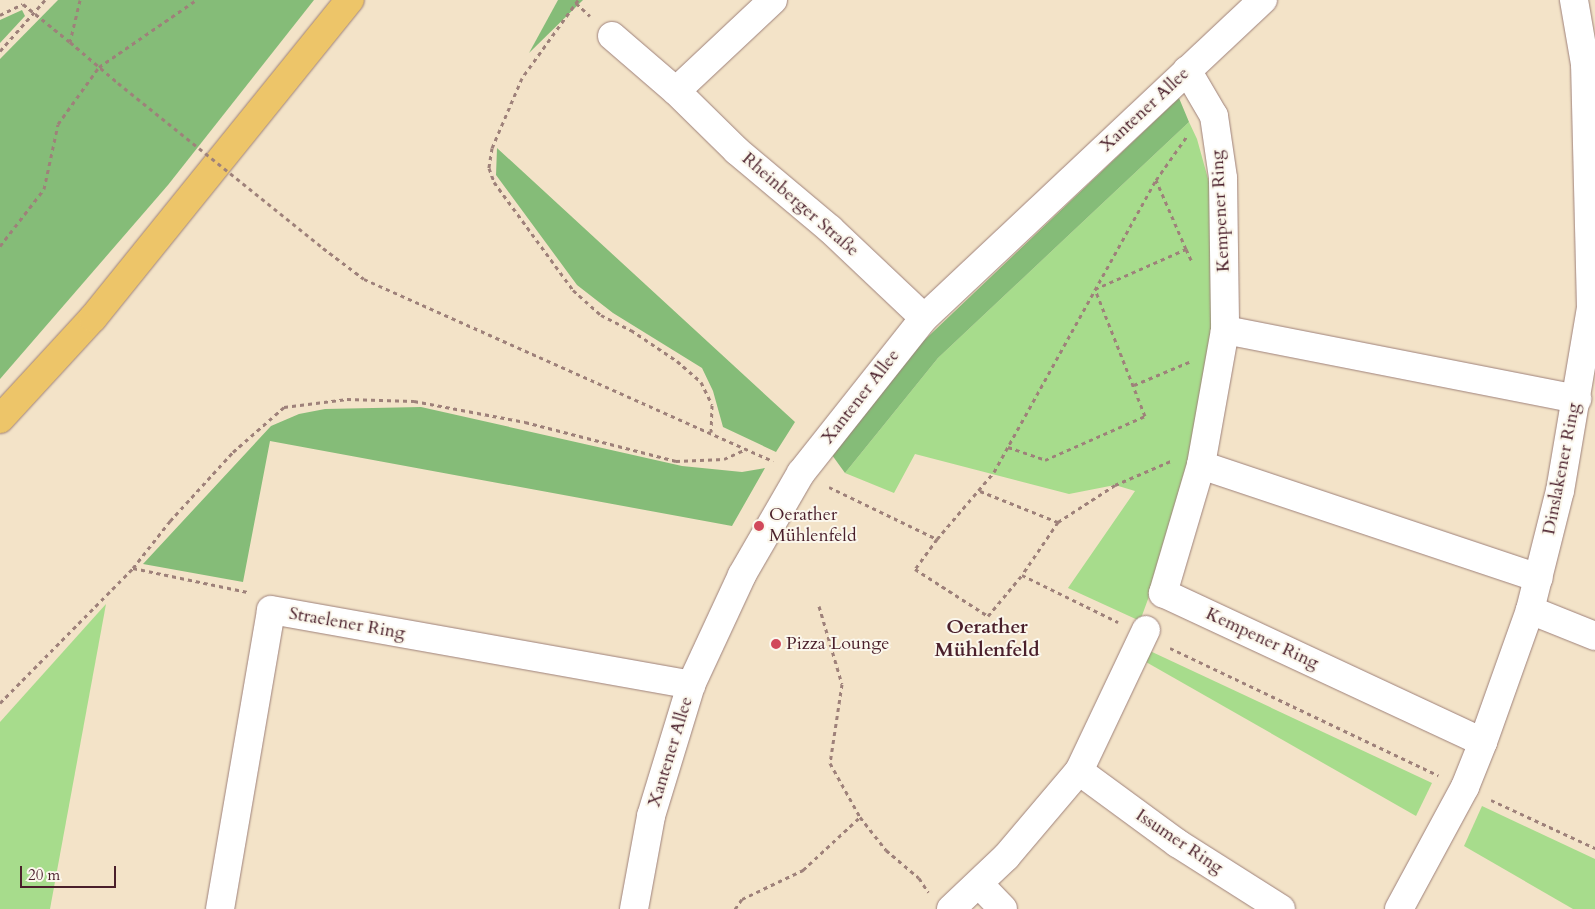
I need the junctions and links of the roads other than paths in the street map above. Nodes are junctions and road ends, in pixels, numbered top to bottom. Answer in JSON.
{"nodes":[{"id":1,"x":350,"y":0,"type":"edge"},
{"id":2,"x":772,"y":0,"type":"edge"},
{"id":3,"x":1263,"y":0,"type":"edge"},
{"id":4,"x":1574,"y":0,"type":"edge"},
{"id":5,"x":612,"y":36,"type":"dead end"},
{"id":6,"x":1187,"y":70,"type":"junction"},
{"id":7,"x":676,"y":91,"type":"junction"},
{"id":8,"x":1593,"y":309,"type":"edge"},
{"id":9,"x":924,"y":318,"type":"junction"},
{"id":10,"x":1225,"y":330,"type":"junction"},
{"id":11,"x":1576,"y":399,"type":"junction"},
{"id":12,"x":0,"y":419,"type":"edge"},
{"id":13,"x":1202,"y":465,"type":"junction"},
{"id":14,"x":1539,"y":578,"type":"junction"},
{"id":15,"x":1530,"y":610,"type":"junction"},
{"id":16,"x":1145,"y":633,"type":"road end"},
{"id":17,"x":1595,"y":636,"type":"edge"},
{"id":18,"x":691,"y":685,"type":"junction"},
{"id":19,"x":1483,"y":742,"type":"junction"},
{"id":20,"x":1078,"y":771,"type":"junction"},
{"id":21,"x":980,"y":884,"type":"junction"},
{"id":22,"x":220,"y":909,"type":"edge"},
{"id":23,"x":634,"y":909,"type":"edge"},
{"id":24,"x":951,"y":909,"type":"edge"},
{"id":25,"x":1003,"y":909,"type":"edge"},
{"id":26,"x":1281,"y":909,"type":"edge"},
{"id":27,"x":1399,"y":909,"type":"edge"}],
"edges":[{"from":1,"to":12,"type":"main road"},
{"from":2,"to":7,"type":"street"},
{"from":3,"to":6,"type":"street","name":"Xantener Allee"},
{"from":4,"to":8,"type":"street","name":"Dinslakener Ring"},
{"from":5,"to":7,"type":"street","name":"Rheinberger Straße"},
{"from":6,"to":9,"type":"street","name":"Xantener Allee"},
{"from":6,"to":10,"type":"street","name":"Kempener Ring"},
{"from":7,"to":9,"type":"street","name":"Rheinberger Straße"},
{"from":8,"to":11,"type":"street","name":"Dinslakener Ring"},
{"from":9,"to":18,"type":"street","name":"Xantener Allee"},
{"from":10,"to":11,"type":"street"},
{"from":10,"to":13,"type":"street","name":"Kempener Ring"},
{"from":11,"to":14,"type":"street","name":"Dinslakener Ring"},
{"from":13,"to":14,"type":"street"},
{"from":13,"to":19,"type":"street","name":"Kempener Ring"},
{"from":14,"to":15,"type":"street","name":"Dinslakener Ring"},
{"from":15,"to":17,"type":"street"},
{"from":15,"to":19,"type":"street","name":"Dinslakener Ring"},
{"from":16,"to":20,"type":"street"},
{"from":18,"to":22,"type":"street","name":"Straelener Ring"},
{"from":18,"to":23,"type":"street","name":"Xantener Allee"},
{"from":19,"to":27,"type":"street","name":"Dinslakener Ring"},
{"from":20,"to":21,"type":"street"},
{"from":20,"to":26,"type":"street","name":"Issumer Ring"},
{"from":21,"to":24,"type":"street"},
{"from":21,"to":25,"type":"street"}]}
